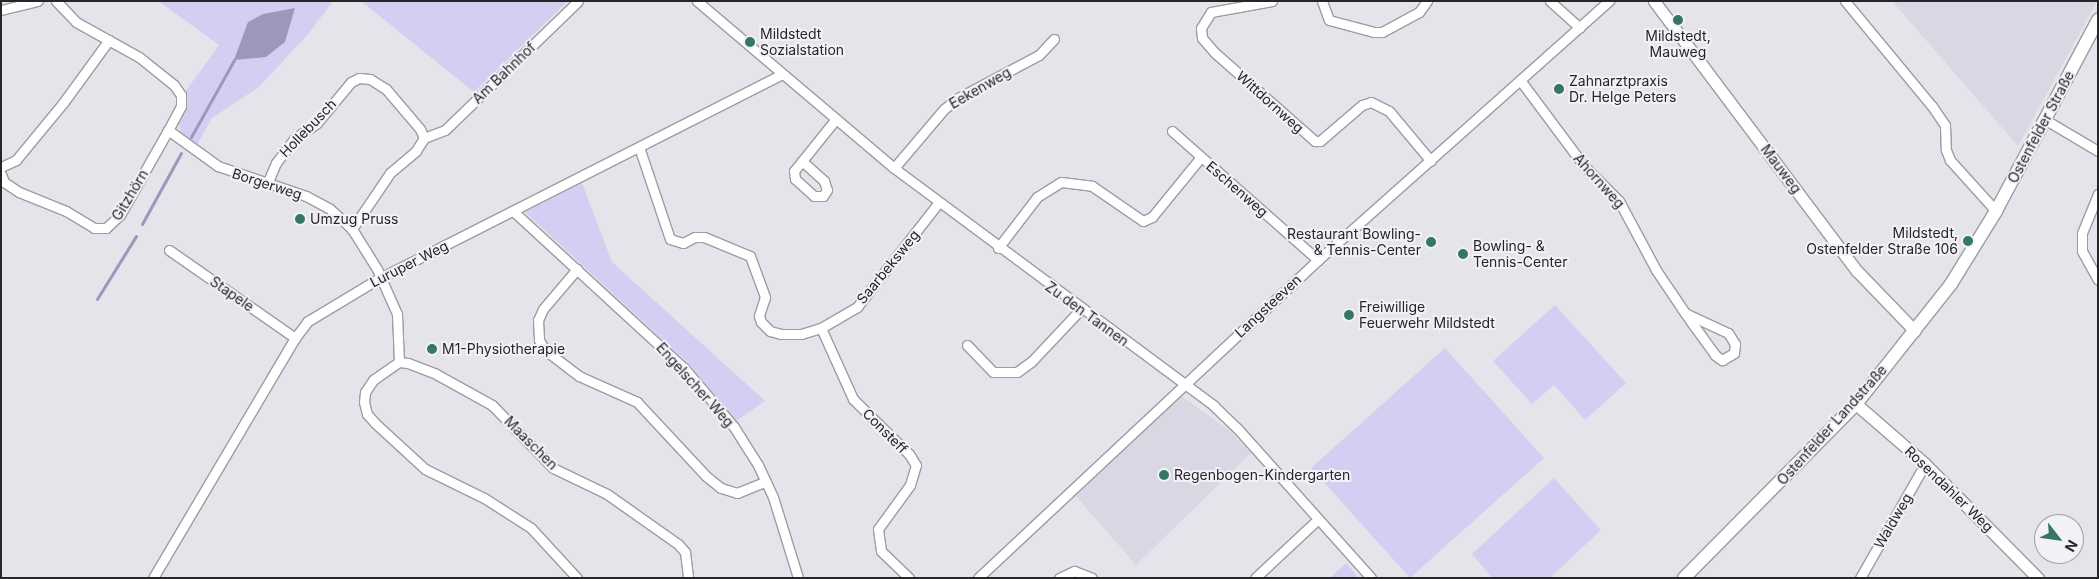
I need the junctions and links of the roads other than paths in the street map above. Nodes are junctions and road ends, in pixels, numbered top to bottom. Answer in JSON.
{"nodes":[{"id":1,"x":38,"y":1,"type":"edge"},
{"id":2,"x":56,"y":1,"type":"edge"},
{"id":3,"x":578,"y":1,"type":"edge"},
{"id":4,"x":697,"y":1,"type":"edge"},
{"id":5,"x":1272,"y":1,"type":"edge"},
{"id":6,"x":1322,"y":1,"type":"edge"},
{"id":7,"x":1427,"y":1,"type":"edge"},
{"id":8,"x":1550,"y":1,"type":"edge"},
{"id":9,"x":1609,"y":1,"type":"edge"},
{"id":10,"x":1654,"y":1,"type":"edge"},
{"id":11,"x":1845,"y":1,"type":"edge"},
{"id":12,"x":1,"y":10,"type":"edge"},
{"id":13,"x":2098,"y":20,"type":"edge"},
{"id":14,"x":1580,"y":28,"type":"junction"},
{"id":15,"x":1054,"y":39,"type":"dead end"},
{"id":16,"x":109,"y":40,"type":"junction"},
{"id":17,"x":780,"y":75,"type":"junction"},
{"id":18,"x":1520,"y":80,"type":"junction"},
{"id":19,"x":2044,"y":119,"type":"junction"},
{"id":20,"x":835,"y":120,"type":"junction"},
{"id":21,"x":168,"y":130,"type":"junction"},
{"id":22,"x":1172,"y":132,"type":"dead end"},
{"id":23,"x":424,"y":138,"type":"junction"},
{"id":24,"x":639,"y":147,"type":"junction"},
{"id":25,"x":2098,"y":151,"type":"edge"},
{"id":26,"x":1201,"y":157,"type":"junction"},
{"id":27,"x":802,"y":161,"type":"dead end"},
{"id":28,"x":1431,"y":161,"type":"junction"},
{"id":29,"x":1,"y":167,"type":"edge"},
{"id":30,"x":894,"y":168,"type":"junction"},
{"id":31,"x":1,"y":174,"type":"edge"},
{"id":32,"x":267,"y":184,"type":"junction"},
{"id":33,"x":2098,"y":194,"type":"edge"},
{"id":34,"x":939,"y":202,"type":"junction"},
{"id":35,"x":513,"y":210,"type":"junction"},
{"id":36,"x":1996,"y":211,"type":"junction"},
{"id":37,"x":352,"y":229,"type":"junction"},
{"id":38,"x":1983,"y":234,"type":"joint"},
{"id":39,"x":998,"y":248,"type":"junction"},
{"id":40,"x":169,"y":250,"type":"dead end"},
{"id":41,"x":1318,"y":260,"type":"junction"},
{"id":42,"x":577,"y":269,"type":"junction"},
{"id":43,"x":378,"y":279,"type":"junction"},
{"id":44,"x":2098,"y":280,"type":"edge"},
{"id":45,"x":1081,"y":309,"type":"junction"},
{"id":46,"x":1685,"y":313,"type":"junction"},
{"id":47,"x":821,"y":328,"type":"junction"},
{"id":48,"x":1915,"y":331,"type":"junction"},
{"id":49,"x":294,"y":338,"type":"junction"},
{"id":50,"x":966,"y":344,"type":"dead end"},
{"id":51,"x":398,"y":362,"type":"junction"},
{"id":52,"x":1184,"y":384,"type":"junction"},
{"id":53,"x":1856,"y":404,"type":"junction"},
{"id":54,"x":1925,"y":464,"type":"junction"},
{"id":55,"x":766,"y":482,"type":"junction"},
{"id":56,"x":1316,"y":520,"type":"junction"},
{"id":57,"x":153,"y":578,"type":"edge"},
{"id":58,"x":578,"y":578,"type":"edge"},
{"id":59,"x":688,"y":578,"type":"edge"},
{"id":60,"x":798,"y":578,"type":"edge"},
{"id":61,"x":909,"y":578,"type":"edge"},
{"id":62,"x":978,"y":578,"type":"edge"},
{"id":63,"x":1059,"y":578,"type":"edge"},
{"id":64,"x":1092,"y":578,"type":"edge"},
{"id":65,"x":1256,"y":578,"type":"edge"},
{"id":66,"x":1371,"y":578,"type":"edge"},
{"id":67,"x":1684,"y":578,"type":"edge"},
{"id":68,"x":1860,"y":578,"type":"edge"},
{"id":69,"x":2038,"y":578,"type":"edge"}],
"edges":[{"from":1,"to":12,"type":"street"},
{"from":2,"to":16,"type":"street"},
{"from":3,"to":23,"type":"street","name":"Am Bahnhof"},
{"from":4,"to":17,"type":"street"},
{"from":5,"to":28,"type":"street","name":"Wittdornweg"},
{"from":6,"to":7,"type":"street"},
{"from":8,"to":14,"type":"street"},
{"from":9,"to":14,"type":"street","name":"Langsteeven"},
{"from":10,"to":48,"type":"street","name":"Mauweg"},
{"from":11,"to":36,"type":"street"},
{"from":13,"to":19,"type":"main road","name":"Ostenfelder Straße"},
{"from":14,"to":18,"type":"street","name":"Langsteeven"},
{"from":15,"to":30,"type":"street","name":"Eekenweg"},
{"from":16,"to":21,"type":"street"},
{"from":16,"to":29,"type":"street"},
{"from":17,"to":20,"type":"street","name":"Zu den Tannen"},
{"from":17,"to":24,"type":"street","name":"Luruper Weg"},
{"from":18,"to":28,"type":"street","name":"Langsteeven"},
{"from":18,"to":46,"type":"street","name":"Ahornweg"},
{"from":19,"to":25,"type":"street"},
{"from":19,"to":36,"type":"main road","name":"Ostenfelder Straße"},
{"from":20,"to":27,"type":"street"},
{"from":20,"to":30,"type":"street","name":"Zu den Tannen"},
{"from":21,"to":31,"type":"street","name":"Gitzhörn"},
{"from":21,"to":32,"type":"street","name":"Borgerweg"},
{"from":22,"to":26,"type":"street","name":"Eschenweg"},
{"from":23,"to":32,"type":"street","name":"Hollebusch"},
{"from":23,"to":37,"type":"street"},
{"from":24,"to":35,"type":"street","name":"Luruper Weg"},
{"from":24,"to":47,"type":"street","name":"Saarbeksweg"},
{"from":26,"to":39,"type":"street","name":"Eschenweg"},
{"from":26,"to":41,"type":"street","name":"Eschenweg"},
{"from":28,"to":41,"type":"street","name":"Langsteeven"},
{"from":30,"to":34,"type":"street","name":"Zu den Tannen"},
{"from":32,"to":37,"type":"street","name":"Borgerweg"},
{"from":33,"to":44,"type":"street"},
{"from":34,"to":39,"type":"street","name":"Zu den Tannen"},
{"from":34,"to":47,"type":"street","name":"Saarbeksweg"},
{"from":35,"to":42,"type":"street","name":"Engelscher Weg"},
{"from":35,"to":43,"type":"street","name":"Luruper Weg"},
{"from":36,"to":38,"type":"main road","name":"Ostenfelder Straße"},
{"from":37,"to":43,"type":"street","name":"Borgerweg"},
{"from":38,"to":48,"type":"main road","name":"Ostenfelder Landstraße"},
{"from":39,"to":45,"type":"street","name":"Zu den Tannen"},
{"from":40,"to":49,"type":"street","name":"Stapele"},
{"from":41,"to":52,"type":"street","name":"Langsteeven"},
{"from":42,"to":55,"type":"street","name":"Engelscher Weg"},
{"from":42,"to":55,"type":"street"},
{"from":43,"to":49,"type":"street","name":"Luruper Weg"},
{"from":43,"to":51,"type":"street"},
{"from":45,"to":50,"type":"street"},
{"from":45,"to":52,"type":"street","name":"Zu den Tannen"},
{"from":46,"to":46,"type":"street","name":"Ahornweg"},
{"from":47,"to":61,"type":"street","name":"Consteff"},
{"from":48,"to":53,"type":"main road","name":"Ostenfelder Landstraße"},
{"from":49,"to":57,"type":"street","name":"Luruper Weg"},
{"from":51,"to":58,"type":"street"},
{"from":51,"to":59,"type":"street","name":"Maaschen"},
{"from":52,"to":56,"type":"street","name":"Zu den Tannen"},
{"from":52,"to":62,"type":"street","name":"Langsteeven"},
{"from":53,"to":54,"type":"street","name":"Rosendahler Weg"},
{"from":53,"to":67,"type":"main road","name":"Ostenfelder Landstraße"},
{"from":54,"to":68,"type":"street","name":"Waldweg"},
{"from":54,"to":69,"type":"street","name":"Rosendahler Weg"},
{"from":55,"to":60,"type":"street","name":"Engelscher Weg"},
{"from":56,"to":65,"type":"street"},
{"from":56,"to":66,"type":"street","name":"Zu den Tannen"},
{"from":63,"to":64,"type":"street"}]}
